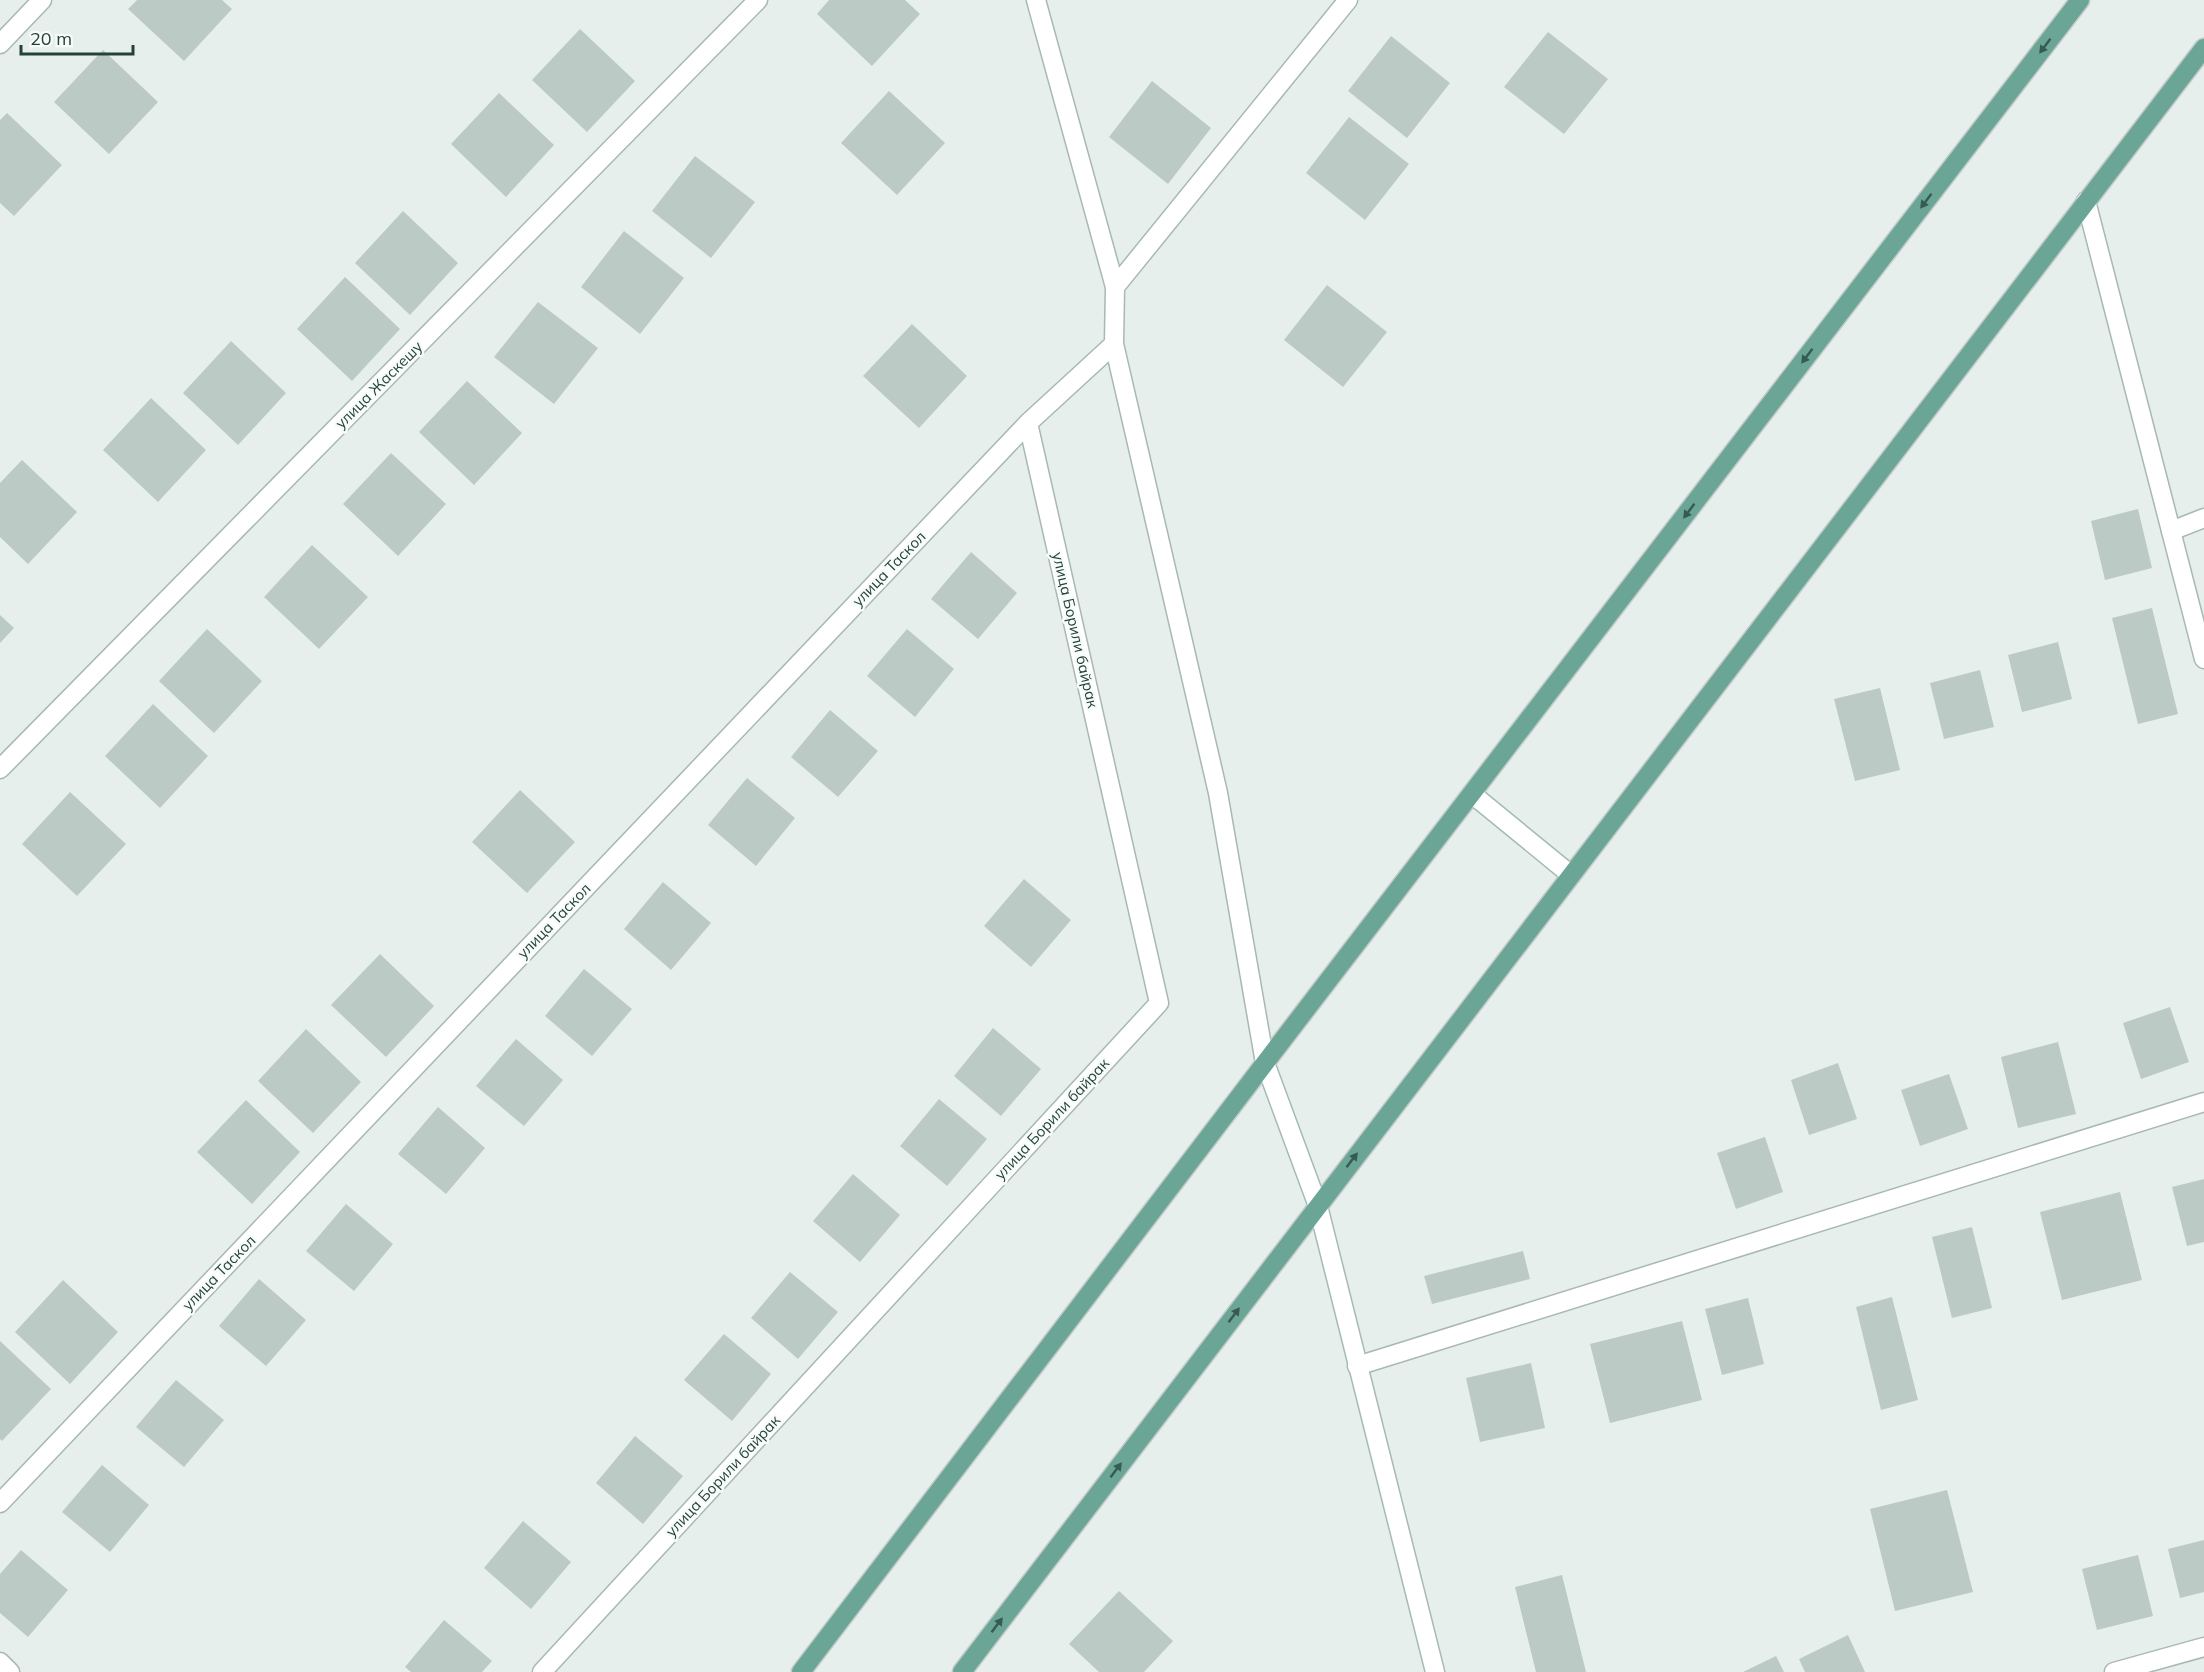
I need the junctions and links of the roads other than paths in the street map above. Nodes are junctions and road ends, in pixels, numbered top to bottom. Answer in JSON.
{"nodes":[{"id":1,"x":42,"y":0,"type":"edge"},
{"id":2,"x":758,"y":0,"type":"edge"},
{"id":3,"x":1036,"y":0,"type":"edge"},
{"id":4,"x":1348,"y":0,"type":"edge"},
{"id":5,"x":2080,"y":0,"type":"edge"},
{"id":6,"x":0,"y":44,"type":"edge"},
{"id":7,"x":2204,"y":48,"type":"edge"},
{"id":8,"x":2086,"y":201,"type":"junction"},
{"id":9,"x":1114,"y":287,"type":"junction"},
{"id":10,"x":1114,"y":344,"type":"junction"},
{"id":11,"x":1028,"y":423,"type":"junction"},
{"id":12,"x":2204,"y":518,"type":"edge"},
{"id":13,"x":2171,"y":531,"type":"junction"},
{"id":14,"x":2204,"y":659,"type":"edge"},
{"id":15,"x":0,"y":769,"type":"edge"},
{"id":16,"x":1472,"y":794,"type":"junction"},
{"id":17,"x":1571,"y":875,"type":"junction"},
{"id":18,"x":1265,"y":1064,"type":"junction"},
{"id":19,"x":2204,"y":1102,"type":"edge"},
{"id":20,"x":1318,"y":1206,"type":"junction"},
{"id":21,"x":1357,"y":1366,"type":"junction"},
{"id":22,"x":0,"y":1503,"type":"edge"},
{"id":23,"x":2204,"y":1647,"type":"edge"},
{"id":24,"x":0,"y":1662,"type":"edge"},
{"id":25,"x":10,"y":1672,"type":"edge"},
{"id":26,"x":542,"y":1672,"type":"edge"},
{"id":27,"x":801,"y":1672,"type":"edge"},
{"id":28,"x":962,"y":1672,"type":"edge"},
{"id":29,"x":1435,"y":1672,"type":"edge"},
{"id":30,"x":2114,"y":1672,"type":"edge"}],
"edges":[{"from":1,"to":6,"type":"street"},
{"from":2,"to":15,"type":"street","name":"улица Жаскешу"},
{"from":3,"to":9,"type":"street"},
{"from":4,"to":9,"type":"street"},
{"from":5,"to":16,"type":"main road","one_way":true},
{"from":7,"to":8,"type":"main road"},
{"from":8,"to":13,"type":"street"},
{"from":8,"to":17,"type":"main road"},
{"from":9,"to":10,"type":"street"},
{"from":10,"to":11,"type":"street","name":"улица Таскол"},
{"from":10,"to":18,"type":"street"},
{"from":11,"to":22,"type":"street","name":"улица Таскол"},
{"from":11,"to":26,"type":"street","name":"улица Борили байрак"},
{"from":12,"to":13,"type":"street"},
{"from":13,"to":14,"type":"street"},
{"from":16,"to":17,"type":"street"},
{"from":16,"to":18,"type":"main road"},
{"from":20,"to":17,"type":"main road","one_way":true},
{"from":18,"to":20,"type":"street"},
{"from":18,"to":27,"type":"main road"},
{"from":19,"to":21,"type":"street"},
{"from":20,"to":21,"type":"street"},
{"from":28,"to":20,"type":"main road","one_way":true},
{"from":21,"to":29,"type":"street"},
{"from":23,"to":30,"type":"street"},
{"from":24,"to":25,"type":"street"}]}
